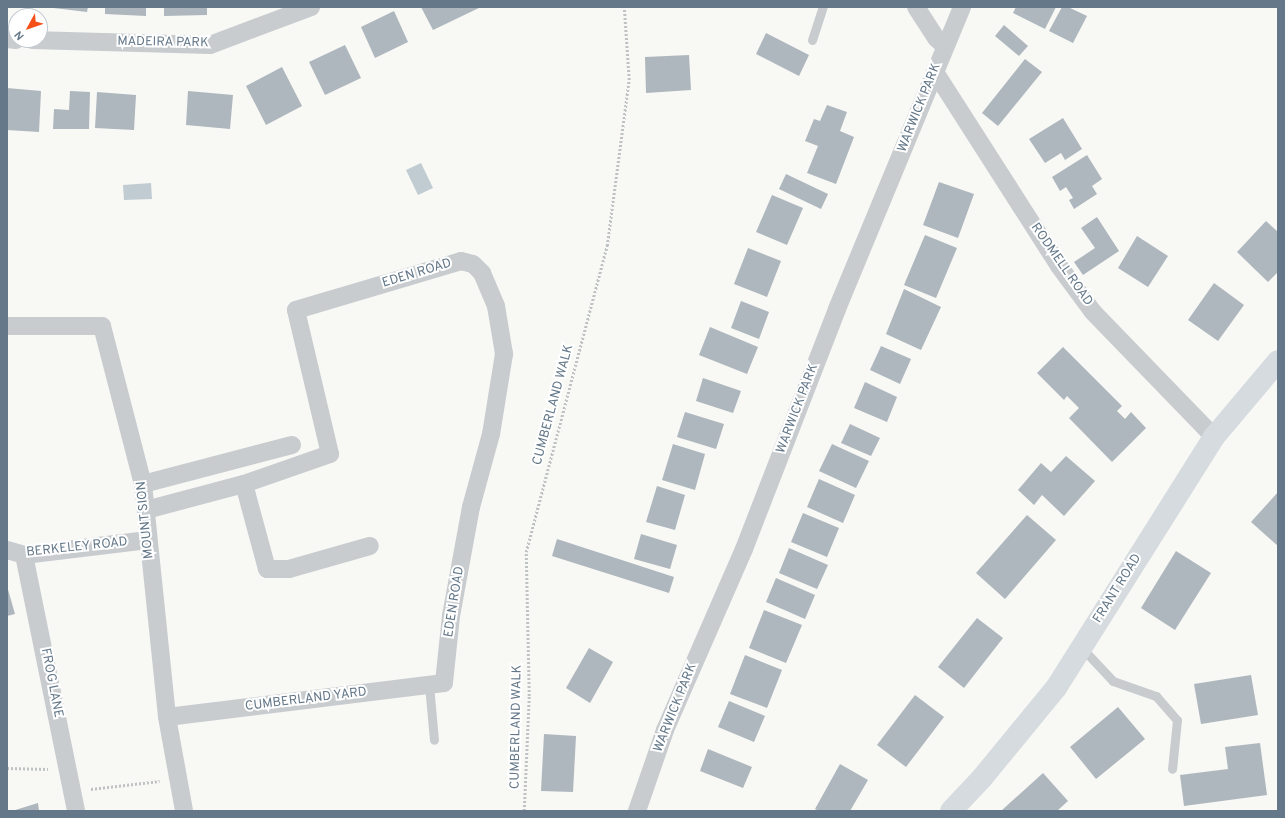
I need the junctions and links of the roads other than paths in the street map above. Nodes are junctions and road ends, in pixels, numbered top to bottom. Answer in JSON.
{"nodes":[{"id":1,"x":311,"y":7,"type":"edge"},
{"id":2,"x":823,"y":7,"type":"edge"},
{"id":3,"x":916,"y":7,"type":"edge"},
{"id":4,"x":962,"y":7,"type":"edge"},
{"id":5,"x":48,"y":40,"type":"edge"},
{"id":6,"x":812,"y":40,"type":"dead end"},
{"id":7,"x":946,"y":46,"type":"junction"},
{"id":8,"x":936,"y":72,"type":"junction"},
{"id":9,"x":7,"y":326,"type":"edge"},
{"id":10,"x":1278,"y":361,"type":"edge"},
{"id":11,"x":1214,"y":437,"type":"junction"},
{"id":12,"x":292,"y":446,"type":"dead end"},
{"id":13,"x":143,"y":484,"type":"junction"},
{"id":14,"x":244,"y":484,"type":"junction"},
{"id":15,"x":146,"y":510,"type":"junction"},
{"id":16,"x":148,"y":540,"type":"junction"},
{"id":17,"x":370,"y":546,"type":"dead end"},
{"id":18,"x":7,"y":550,"type":"edge"},
{"id":19,"x":24,"y":555,"type":"junction"},
{"id":20,"x":1081,"y":648,"type":"junction"},
{"id":21,"x":437,"y":684,"type":"junction"},
{"id":22,"x":167,"y":717,"type":"junction"},
{"id":23,"x":434,"y":740,"type":"dead end"},
{"id":24,"x":1172,"y":769,"type":"dead end"},
{"id":25,"x":76,"y":811,"type":"edge"},
{"id":26,"x":184,"y":811,"type":"edge"},
{"id":27,"x":637,"y":811,"type":"edge"},
{"id":28,"x":951,"y":811,"type":"edge"}],
"edges":[{"from":1,"to":5,"type":"street","name":"MADEIRA PARK"},
{"from":2,"to":6,"type":"lane"},
{"from":3,"to":7,"type":"street"},
{"from":4,"to":7,"type":"street","name":"WARWICK PARK"},
{"from":7,"to":8,"type":"street","name":"WARWICK PARK"},
{"from":8,"to":11,"type":"street","name":"RODMELL ROAD"},
{"from":8,"to":27,"type":"street","name":"WARWICK PARK"},
{"from":9,"to":13,"type":"street","name":"MOUNT SION"},
{"from":10,"to":11,"type":"main road","name":"FRANT ROAD"},
{"from":11,"to":20,"type":"main road","name":"FRANT ROAD"},
{"from":12,"to":13,"type":"street"},
{"from":13,"to":15,"type":"street","name":"MOUNT SION"},
{"from":14,"to":15,"type":"street","name":"EDEN ROAD"},
{"from":14,"to":17,"type":"street"},
{"from":14,"to":21,"type":"street","name":"EDEN ROAD"},
{"from":15,"to":16,"type":"street","name":"MOUNT SION"},
{"from":16,"to":19,"type":"street","name":"BERKELEY ROAD"},
{"from":16,"to":22,"type":"street","name":"MOUNT SION"},
{"from":18,"to":19,"type":"street","name":"BERKELEY ROAD"},
{"from":19,"to":25,"type":"street","name":"FROG LANE"},
{"from":20,"to":24,"type":"lane"},
{"from":20,"to":28,"type":"main road","name":"FRANT ROAD"},
{"from":21,"to":22,"type":"street","name":"CUMBERLAND YARD"},
{"from":21,"to":23,"type":"lane"},
{"from":22,"to":26,"type":"street","name":"MOUNT SION"}]}
